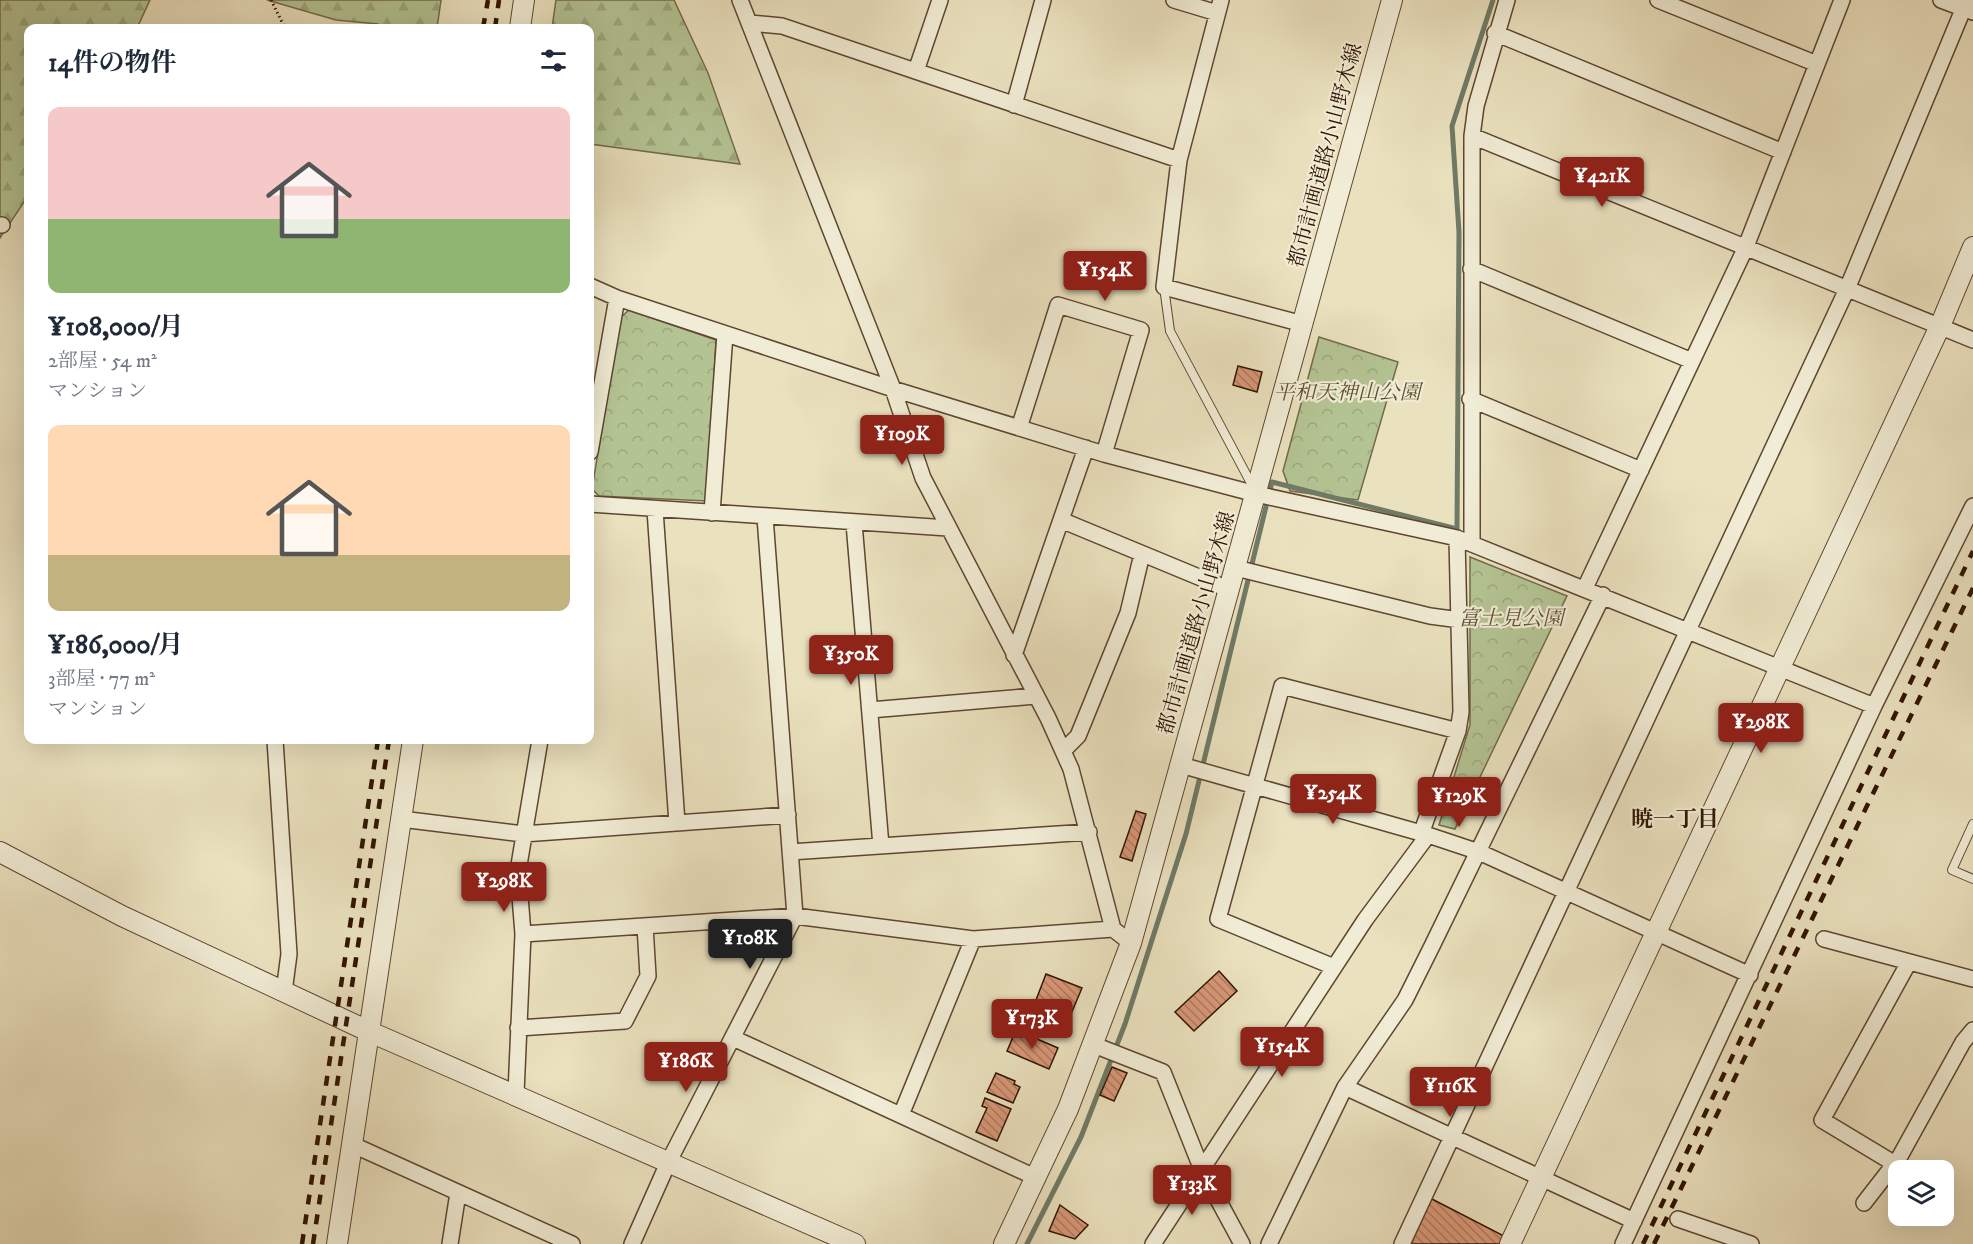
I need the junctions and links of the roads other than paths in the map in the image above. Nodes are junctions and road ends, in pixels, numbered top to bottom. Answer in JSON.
{"nodes":[{"id":1,"x":524,"y":0,"type":"edge"},
{"id":2,"x":740,"y":0,"type":"edge"},
{"id":3,"x":940,"y":0,"type":"edge"},
{"id":4,"x":1043,"y":0,"type":"edge"},
{"id":5,"x":1174,"y":0,"type":"edge"},
{"id":6,"x":1392,"y":0,"type":"edge"},
{"id":7,"x":1507,"y":0,"type":"edge"},
{"id":8,"x":1658,"y":0,"type":"edge"},
{"id":9,"x":1842,"y":0,"type":"edge"},
{"id":10,"x":1941,"y":0,"type":"edge"},
{"id":11,"x":1219,"y":7,"type":"edge"},
{"id":12,"x":1968,"y":7,"type":"edge"},
{"id":13,"x":750,"y":23,"type":"junction"},
{"id":14,"x":521,"y":24,"type":"edge"},
{"id":15,"x":1495,"y":33,"type":"junction"},
{"id":16,"x":1817,"y":64,"type":"junction"},
{"id":17,"x":916,"y":71,"type":"junction"},
{"id":18,"x":1014,"y":105,"type":"junction"},
{"id":19,"x":1472,"y":136,"type":"junction"},
{"id":20,"x":1783,"y":152,"type":"junction"},
{"id":21,"x":1179,"y":160,"type":"junction"},
{"id":22,"x":1973,"y":247,"type":"edge"},
{"id":23,"x":1745,"y":249,"type":"junction"},
{"id":24,"x":1471,"y":269,"type":"junction"},
{"id":25,"x":1164,"y":287,"type":"junction"},
{"id":26,"x":594,"y":288,"type":"edge"},
{"id":27,"x":1847,"y":289,"type":"junction"},
{"id":28,"x":617,"y":298,"type":"junction"},
{"id":29,"x":1303,"y":324,"type":"junction"},
{"id":30,"x":1940,"y":326,"type":"junction"},
{"id":31,"x":725,"y":334,"type":"junction"},
{"id":32,"x":1973,"y":340,"type":"edge"},
{"id":33,"x":1692,"y":361,"type":"junction"},
{"id":34,"x":893,"y":389,"type":"junction"},
{"id":35,"x":1470,"y":399,"type":"junction"},
{"id":36,"x":1019,"y":428,"type":"junction"},
{"id":37,"x":594,"y":429,"type":"edge"},
{"id":38,"x":1086,"y":448,"type":"junction"},
{"id":39,"x":1104,"y":454,"type":"junction"},
{"id":40,"x":1641,"y":470,"type":"junction"},
{"id":41,"x":1256,"y":494,"type":"junction"},
{"id":42,"x":594,"y":504,"type":"edge"},
{"id":43,"x":1973,"y":506,"type":"edge"},
{"id":44,"x":655,"y":510,"type":"junction"},
{"id":45,"x":711,"y":513,"type":"junction"},
{"id":46,"x":765,"y":517,"type":"junction"},
{"id":47,"x":1060,"y":520,"type":"junction"},
{"id":48,"x":854,"y":523,"type":"junction"},
{"id":49,"x":948,"y":528,"type":"junction"},
{"id":50,"x":1464,"y":540,"type":"junction"},
{"id":51,"x":1142,"y":554,"type":"junction"},
{"id":52,"x":1236,"y":568,"type":"junction"},
{"id":53,"x":1585,"y":588,"type":"junction"},
{"id":54,"x":1230,"y":590,"type":"junction"},
{"id":55,"x":1603,"y":595,"type":"junction"},
{"id":56,"x":1460,"y":620,"type":"junction"},
{"id":57,"x":1688,"y":630,"type":"junction"},
{"id":58,"x":1014,"y":655,"type":"junction"},
{"id":59,"x":1781,"y":667,"type":"junction"},
{"id":60,"x":1035,"y":696,"type":"junction"},
{"id":61,"x":1874,"y":706,"type":"junction"},
{"id":62,"x":870,"y":710,"type":"junction"},
{"id":63,"x":1458,"y":731,"type":"junction"},
{"id":64,"x":275,"y":744,"type":"edge"},
{"id":65,"x":412,"y":744,"type":"edge"},
{"id":66,"x":539,"y":744,"type":"edge"},
{"id":67,"x":1063,"y":751,"type":"junction"},
{"id":68,"x":1181,"y":765,"type":"junction"},
{"id":69,"x":1254,"y":785,"type":"junction"},
{"id":70,"x":788,"y":815,"type":"junction"},
{"id":71,"x":400,"y":819,"type":"junction"},
{"id":72,"x":677,"y":823,"type":"junction"},
{"id":73,"x":1973,"y":824,"type":"edge"},
{"id":74,"x":1089,"y":832,"type":"junction"},
{"id":75,"x":523,"y":834,"type":"junction"},
{"id":76,"x":1424,"y":834,"type":"junction"},
{"id":77,"x":881,"y":846,"type":"junction"},
{"id":78,"x":0,"y":852,"type":"edge"},
{"id":79,"x":790,"y":852,"type":"junction"},
{"id":80,"x":1479,"y":852,"type":"junction"},
{"id":81,"x":1973,"y":879,"type":"edge"},
{"id":82,"x":1566,"y":891,"type":"junction"},
{"id":83,"x":795,"y":915,"type":"junction"},
{"id":84,"x":645,"y":926,"type":"junction"},
{"id":85,"x":1113,"y":929,"type":"junction"},
{"id":86,"x":1658,"y":931,"type":"junction"},
{"id":87,"x":523,"y":934,"type":"junction"},
{"id":88,"x":973,"y":939,"type":"junction"},
{"id":89,"x":1824,"y":939,"type":"dead end"},
{"id":90,"x":1131,"y":943,"type":"junction"},
{"id":91,"x":1909,"y":962,"type":"junction"},
{"id":92,"x":1334,"y":967,"type":"junction"},
{"id":93,"x":1750,"y":975,"type":"junction"},
{"id":94,"x":1973,"y":979,"type":"edge"},
{"id":95,"x":285,"y":992,"type":"junction"},
{"id":96,"x":519,"y":1029,"type":"junction"},
{"id":97,"x":1973,"y":1030,"type":"edge"},
{"id":98,"x":368,"y":1031,"type":"junction"},
{"id":99,"x":733,"y":1038,"type":"junction"},
{"id":100,"x":1094,"y":1044,"type":"junction"},
{"id":101,"x":1345,"y":1087,"type":"junction"},
{"id":102,"x":516,"y":1093,"type":"junction"},
{"id":103,"x":902,"y":1115,"type":"junction"},
{"id":104,"x":1452,"y":1137,"type":"junction"},
{"id":105,"x":351,"y":1144,"type":"junction"},
{"id":106,"x":1888,"y":1160,"type":"edge"},
{"id":107,"x":1897,"y":1160,"type":"edge"},
{"id":108,"x":668,"y":1163,"type":"junction"},
{"id":109,"x":1202,"y":1170,"type":"junction"},
{"id":110,"x":1888,"y":1173,"type":"edge"},
{"id":111,"x":1037,"y":1178,"type":"junction"},
{"id":112,"x":1540,"y":1179,"type":"junction"},
{"id":113,"x":458,"y":1192,"type":"junction"},
{"id":114,"x":1864,"y":1203,"type":"dead end"},
{"id":115,"x":1678,"y":1219,"type":"dead end"},
{"id":116,"x":1634,"y":1221,"type":"junction"},
{"id":117,"x":549,"y":1239,"type":"edge"},
{"id":118,"x":337,"y":1244,"type":"edge"},
{"id":119,"x":450,"y":1244,"type":"edge"},
{"id":120,"x":572,"y":1244,"type":"edge"},
{"id":121,"x":632,"y":1244,"type":"edge"},
{"id":122,"x":855,"y":1244,"type":"edge"},
{"id":123,"x":1004,"y":1244,"type":"edge"},
{"id":124,"x":1153,"y":1244,"type":"edge"},
{"id":125,"x":1242,"y":1244,"type":"edge"},
{"id":126,"x":1269,"y":1244,"type":"edge"},
{"id":127,"x":1402,"y":1244,"type":"edge"},
{"id":128,"x":1510,"y":1244,"type":"edge"},
{"id":129,"x":1623,"y":1244,"type":"edge"},
{"id":130,"x":1751,"y":1244,"type":"edge"}],
"edges":[{"from":1,"to":14,"type":"street"},
{"from":2,"to":13,"type":"street"},
{"from":3,"to":17,"type":"street"},
{"from":4,"to":18,"type":"street"},
{"from":5,"to":11,"type":"street"},
{"from":6,"to":29,"type":"street","name":"都市計画道路小山野木線"},
{"from":7,"to":15,"type":"street"},
{"from":8,"to":16,"type":"street"},
{"from":9,"to":16,"type":"street"},
{"from":10,"to":12,"type":"street"},
{"from":11,"to":21,"type":"street"},
{"from":12,"to":27,"type":"street"},
{"from":13,"to":17,"type":"street"},
{"from":13,"to":34,"type":"street"},
{"from":15,"to":19,"type":"street"},
{"from":15,"to":20,"type":"street"},
{"from":16,"to":20,"type":"street"},
{"from":17,"to":18,"type":"street"},
{"from":18,"to":21,"type":"street"},
{"from":19,"to":23,"type":"street"},
{"from":19,"to":24,"type":"street"},
{"from":20,"to":23,"type":"street"},
{"from":21,"to":25,"type":"street"},
{"from":22,"to":30,"type":"street"},
{"from":23,"to":27,"type":"street"},
{"from":23,"to":33,"type":"street"},
{"from":24,"to":33,"type":"street"},
{"from":24,"to":35,"type":"street"},
{"from":25,"to":29,"type":"street"},
{"from":25,"to":41,"type":"lane"},
{"from":26,"to":28,"type":"street"},
{"from":27,"to":30,"type":"street"},
{"from":27,"to":57,"type":"street"},
{"from":28,"to":31,"type":"street"},
{"from":28,"to":37,"type":"street"},
{"from":29,"to":41,"type":"street","name":"都市計画道路小山野木線"},
{"from":30,"to":32,"type":"street"},
{"from":30,"to":59,"type":"street"},
{"from":31,"to":34,"type":"street"},
{"from":31,"to":45,"type":"street"},
{"from":33,"to":40,"type":"street"},
{"from":34,"to":36,"type":"street"},
{"from":34,"to":49,"type":"street"},
{"from":35,"to":40,"type":"street"},
{"from":35,"to":50,"type":"street"},
{"from":36,"to":38,"type":"street"},
{"from":36,"to":39,"type":"street"},
{"from":38,"to":39,"type":"street"},
{"from":38,"to":47,"type":"street"},
{"from":39,"to":41,"type":"street"},
{"from":40,"to":53,"type":"street"},
{"from":41,"to":50,"type":"street"},
{"from":41,"to":52,"type":"street","name":"都市計画道路小山野木線"},
{"from":42,"to":44,"type":"street"},
{"from":43,"to":61,"type":"street"},
{"from":44,"to":45,"type":"street"},
{"from":44,"to":72,"type":"street"},
{"from":45,"to":46,"type":"street"},
{"from":46,"to":48,"type":"street"},
{"from":46,"to":70,"type":"street"},
{"from":47,"to":51,"type":"street"},
{"from":47,"to":58,"type":"street"},
{"from":48,"to":49,"type":"street"},
{"from":48,"to":62,"type":"street"},
{"from":49,"to":58,"type":"street"},
{"from":50,"to":53,"type":"street"},
{"from":50,"to":56,"type":"street"},
{"from":51,"to":54,"type":"street"},
{"from":51,"to":67,"type":"street"},
{"from":52,"to":54,"type":"street","name":"都市計画道路小山野木線"},
{"from":52,"to":56,"type":"street"},
{"from":53,"to":55,"type":"street"},
{"from":54,"to":68,"type":"street","name":"都市計画道路小山野木線"},
{"from":55,"to":57,"type":"street"},
{"from":55,"to":80,"type":"street"},
{"from":56,"to":63,"type":"street"},
{"from":57,"to":59,"type":"street"},
{"from":57,"to":82,"type":"street"},
{"from":58,"to":60,"type":"street"},
{"from":59,"to":61,"type":"street"},
{"from":59,"to":86,"type":"street"},
{"from":60,"to":62,"type":"street"},
{"from":60,"to":67,"type":"street"},
{"from":61,"to":93,"type":"street"},
{"from":62,"to":77,"type":"street"},
{"from":63,"to":69,"type":"street"},
{"from":63,"to":76,"type":"street"},
{"from":64,"to":95,"type":"street"},
{"from":65,"to":71,"type":"street"},
{"from":66,"to":75,"type":"street"},
{"from":67,"to":74,"type":"street"},
{"from":68,"to":69,"type":"street"},
{"from":68,"to":90,"type":"street","name":"都市計画道路小山野木線"},
{"from":69,"to":76,"type":"street"},
{"from":69,"to":92,"type":"street"},
{"from":70,"to":72,"type":"street"},
{"from":70,"to":79,"type":"street"},
{"from":71,"to":75,"type":"street"},
{"from":71,"to":98,"type":"street"},
{"from":72,"to":75,"type":"street"},
{"from":73,"to":81,"type":"lane"},
{"from":74,"to":77,"type":"street"},
{"from":74,"to":85,"type":"street"},
{"from":75,"to":87,"type":"street"},
{"from":76,"to":80,"type":"street"},
{"from":76,"to":92,"type":"street"},
{"from":77,"to":79,"type":"street"},
{"from":78,"to":95,"type":"street"},
{"from":79,"to":83,"type":"street"},
{"from":80,"to":82,"type":"street"},
{"from":80,"to":101,"type":"street"},
{"from":82,"to":86,"type":"street"},
{"from":82,"to":104,"type":"street"},
{"from":83,"to":84,"type":"street"},
{"from":83,"to":88,"type":"street"},
{"from":83,"to":99,"type":"street"},
{"from":84,"to":87,"type":"street"},
{"from":84,"to":96,"type":"street"},
{"from":85,"to":88,"type":"street"},
{"from":85,"to":90,"type":"street"},
{"from":86,"to":93,"type":"street"},
{"from":86,"to":112,"type":"street"},
{"from":87,"to":96,"type":"street"},
{"from":88,"to":103,"type":"street"},
{"from":89,"to":91,"type":"street"},
{"from":90,"to":100,"type":"street","name":"都市計画道路小山野木線"},
{"from":91,"to":94,"type":"street"},
{"from":91,"to":106,"type":"street"},
{"from":92,"to":109,"type":"street"},
{"from":93,"to":116,"type":"street"},
{"from":95,"to":98,"type":"street"},
{"from":96,"to":102,"type":"street"},
{"from":97,"to":107,"type":"street"},
{"from":98,"to":102,"type":"street"},
{"from":98,"to":105,"type":"street"},
{"from":99,"to":103,"type":"street"},
{"from":99,"to":108,"type":"street"},
{"from":100,"to":109,"type":"street"},
{"from":100,"to":111,"type":"street","name":"都市計画道路小山野木線"},
{"from":101,"to":104,"type":"street"},
{"from":101,"to":126,"type":"street"},
{"from":102,"to":108,"type":"street"},
{"from":103,"to":111,"type":"street"},
{"from":104,"to":112,"type":"street"},
{"from":104,"to":127,"type":"street"},
{"from":105,"to":113,"type":"street"},
{"from":105,"to":118,"type":"street"},
{"from":108,"to":121,"type":"street"},
{"from":108,"to":122,"type":"street"},
{"from":109,"to":124,"type":"street"},
{"from":109,"to":125,"type":"street"},
{"from":110,"to":114,"type":"street"},
{"from":111,"to":123,"type":"street","name":"都市計画道路小山野木線"},
{"from":112,"to":116,"type":"street"},
{"from":112,"to":128,"type":"street"},
{"from":113,"to":117,"type":"street"},
{"from":113,"to":119,"type":"street"},
{"from":115,"to":130,"type":"street"},
{"from":116,"to":129,"type":"street"},
{"from":117,"to":120,"type":"street"}]}
